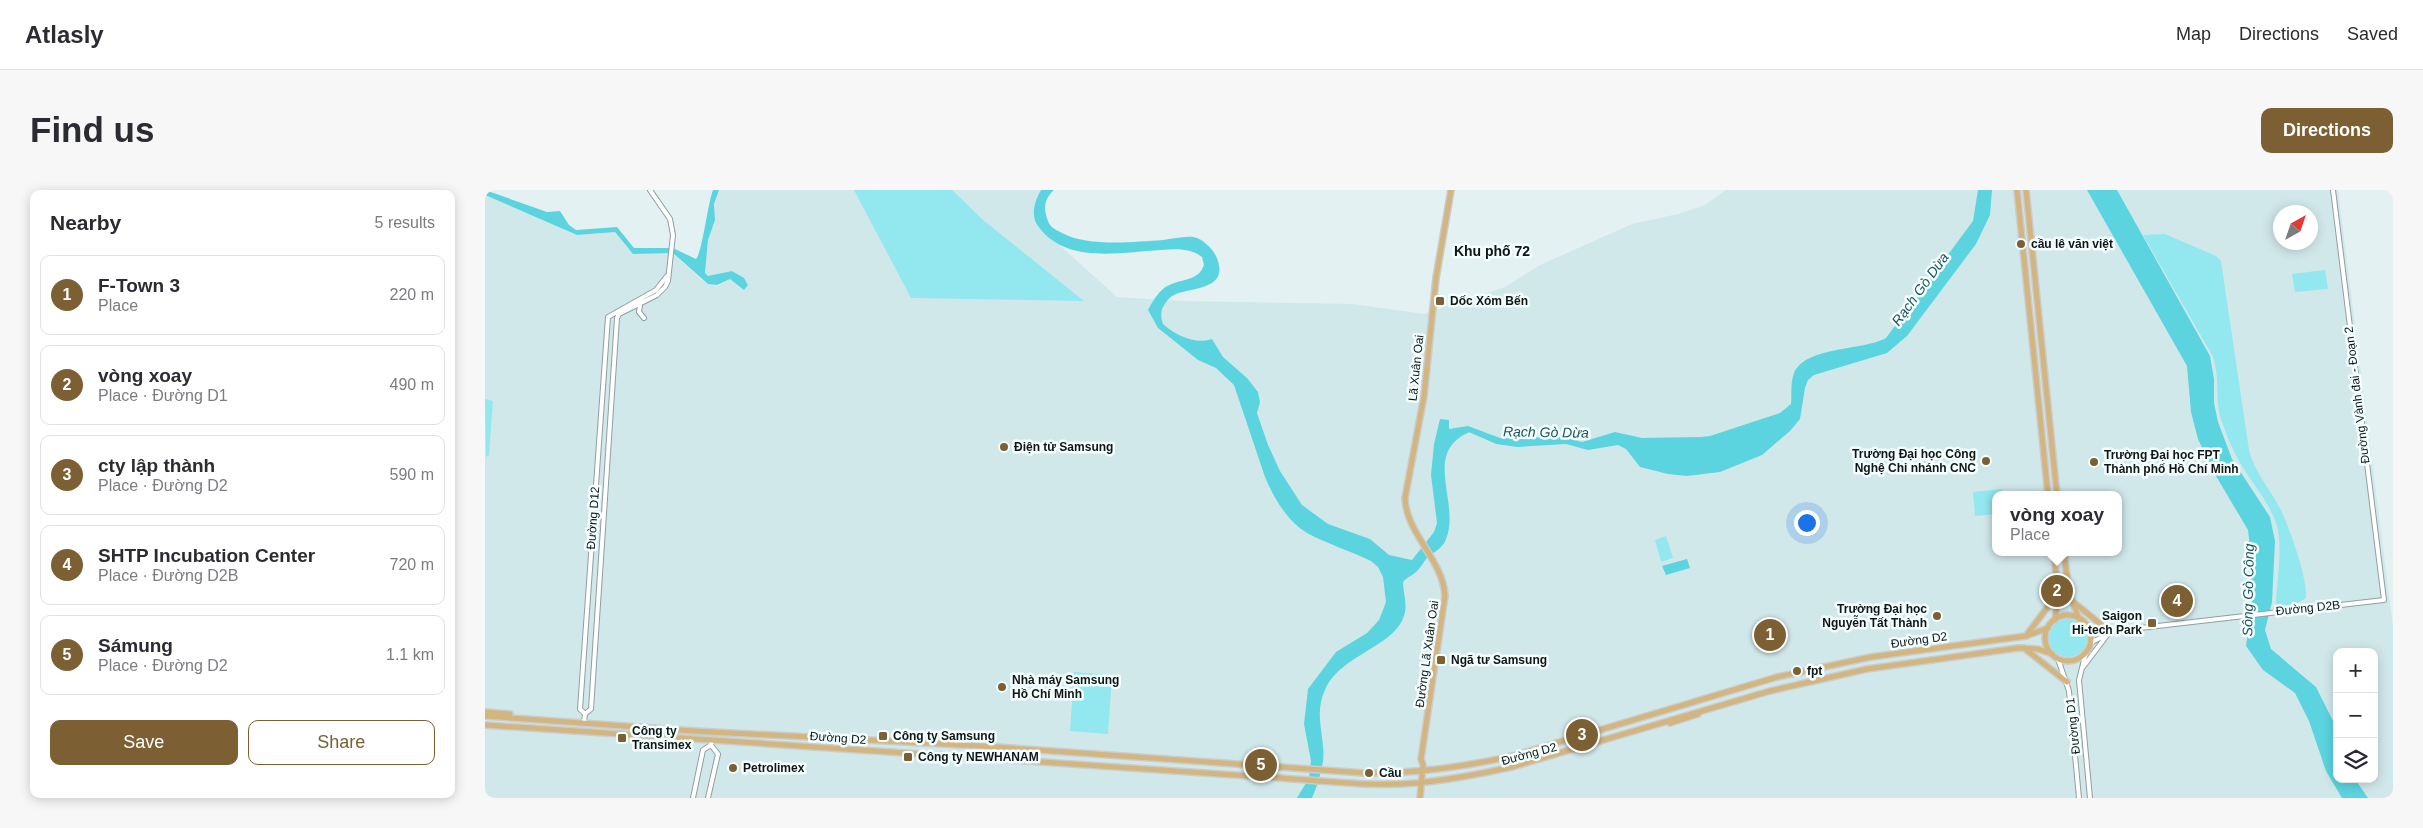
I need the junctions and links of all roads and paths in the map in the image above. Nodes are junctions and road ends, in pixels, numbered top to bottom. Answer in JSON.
{"nodes":[{"id":1,"x":650,"y":190,"type":"edge"},
{"id":2,"x":1451,"y":190,"type":"edge"},
{"id":3,"x":2015,"y":190,"type":"edge"},
{"id":4,"x":2026,"y":190,"type":"edge"},
{"id":5,"x":2333,"y":190,"type":"edge"},
{"id":6,"x":669,"y":274,"type":"junction"},
{"id":7,"x":643,"y":302,"type":"junction"},
{"id":8,"x":644,"y":318,"type":"dead end"},
{"id":9,"x":2050,"y":420,"type":"junction"},
{"id":10,"x":2041,"y":422,"type":"junction"},
{"id":11,"x":2048,"y":491,"type":"edge"},
{"id":12,"x":2058,"y":491,"type":"edge"},
{"id":13,"x":1424,"y":544,"type":"joint"},
{"id":14,"x":2053,"y":556,"type":"edge"},
{"id":15,"x":2053,"y":556,"type":"edge"},
{"id":16,"x":2064,"y":556,"type":"edge"},
{"id":17,"x":2055,"y":595,"type":"junction"},
{"id":18,"x":2071,"y":600,"type":"junction"},
{"id":19,"x":2384,"y":600,"type":"joint"},
{"id":20,"x":2057,"y":604,"type":"junction"},
{"id":21,"x":2079,"y":619,"type":"junction"},
{"id":22,"x":2055,"y":620,"type":"junction"},
{"id":23,"x":2048,"y":628,"type":"junction"},
{"id":24,"x":2088,"y":628,"type":"junction"},
{"id":25,"x":2110,"y":632,"type":"junction"},
{"id":26,"x":2026,"y":636,"type":"junction"},
{"id":27,"x":2090,"y":643,"type":"junction"},
{"id":28,"x":2024,"y":648,"type":"junction"},
{"id":29,"x":2086,"y":652,"type":"junction"},
{"id":30,"x":2052,"y":654,"type":"junction"},
{"id":31,"x":2058,"y":659,"type":"junction"},
{"id":32,"x":1847,"y":663,"type":"junction"},
{"id":33,"x":2080,"y":671,"type":"junction"},
{"id":34,"x":1849,"y":673,"type":"junction"},
{"id":35,"x":2067,"y":682,"type":"junction"},
{"id":36,"x":1753,"y":684,"type":"junction"},
{"id":37,"x":1756,"y":695,"type":"junction"},
{"id":38,"x":485,"y":712,"type":"edge"},
{"id":39,"x":585,"y":714,"type":"junction"},
{"id":40,"x":485,"y":716,"type":"edge"},
{"id":41,"x":1632,"y":719,"type":"junction"},
{"id":42,"x":575,"y":721,"type":"junction"},
{"id":43,"x":584,"y":722,"type":"junction"},
{"id":44,"x":485,"y":726,"type":"edge"},
{"id":45,"x":1636,"y":730,"type":"junction"},
{"id":46,"x":713,"y":731,"type":"junction"},
{"id":47,"x":583,"y":732,"type":"junction"},
{"id":48,"x":711,"y":742,"type":"junction"},
{"id":49,"x":1235,"y":763,"type":"junction"},
{"id":50,"x":1422,"y":771,"type":"junction"},
{"id":51,"x":1234,"y":774,"type":"junction"},
{"id":52,"x":1420,"y":782,"type":"junction"},
{"id":53,"x":693,"y":798,"type":"edge"},
{"id":54,"x":708,"y":798,"type":"edge"},
{"id":55,"x":1420,"y":798,"type":"edge"},
{"id":56,"x":2079,"y":798,"type":"edge"},
{"id":57,"x":2090,"y":798,"type":"edge"}],
"edges":[{"from":1,"to":6,"type":"street"},
{"from":2,"to":13,"type":"main road","name":"Lã Xuân Oai"},
{"from":3,"to":10,"type":"main road"},
{"from":4,"to":9,"type":"main road"},
{"from":5,"to":19,"type":"street","name":"Đường Vành đai - Đoạn 2"},
{"from":6,"to":7,"type":"street"},
{"from":6,"to":39,"type":"street","name":"Đường D12"},
{"from":7,"to":8,"type":"street"},
{"from":7,"to":39,"type":"street","name":"Đường D12"},
{"from":9,"to":10,"type":"main road"},
{"from":9,"to":12,"type":"main road"},
{"from":10,"to":11,"type":"main road"},
{"from":13,"to":50,"type":"main road","name":"Đường Lã Xuân Oai"},
{"from":14,"to":17,"type":"main road"},
{"from":15,"to":20,"type":"main road"},
{"from":16,"to":18,"type":"main road"},
{"from":17,"to":20,"type":"main road"},
{"from":17,"to":26,"type":"main road"},
{"from":18,"to":21,"type":"main road"},
{"from":18,"to":25,"type":"main road"},
{"from":19,"to":25,"type":"street","name":"Đường D2B"},
{"from":20,"to":22,"type":"main road"},
{"from":21,"to":22,"type":"main road"},
{"from":21,"to":24,"type":"main road"},
{"from":22,"to":23,"type":"main road"},
{"from":23,"to":26,"type":"main road","name":"Đường D2"},
{"from":23,"to":30,"type":"main road"},
{"from":24,"to":25,"type":"street","name":"Đường D2B"},
{"from":24,"to":27,"type":"main road"},
{"from":25,"to":27,"type":"street","name":"Đường D2B"},
{"from":25,"to":33,"type":"street"},
{"from":26,"to":32,"type":"main road","name":"Đường D2"},
{"from":27,"to":29,"type":"main road"},
{"from":28,"to":30,"type":"main road","name":"Đường D2"},
{"from":28,"to":34,"type":"main road","name":"Đường D2"},
{"from":28,"to":35,"type":"main road"},
{"from":29,"to":31,"type":"main road"},
{"from":29,"to":33,"type":"street","name":"Đường D1"},
{"from":30,"to":31,"type":"main road"},
{"from":31,"to":35,"type":"street","name":"Đường D1"},
{"from":32,"to":34,"type":"main road"},
{"from":32,"to":36,"type":"main road","name":"Đường D2"},
{"from":33,"to":57,"type":"street","name":"Đường D1"},
{"from":34,"to":37,"type":"main road","name":"Đường D2"},
{"from":35,"to":56,"type":"street","name":"Đường D1"},
{"from":36,"to":37,"type":"main road"},
{"from":36,"to":41,"type":"main road","name":"Đường D2"},
{"from":37,"to":45,"type":"main road","name":"Đường D2"},
{"from":38,"to":42,"type":"main road","name":"Đường D2"},
{"from":39,"to":43,"type":"street","name":"Đường D12"},
{"from":40,"to":42,"type":"main road","name":"Đường D2"},
{"from":41,"to":45,"type":"main road"},
{"from":41,"to":50,"type":"main road","name":"Đường D2"},
{"from":42,"to":43,"type":"main road","name":"Đường D2"},
{"from":43,"to":46,"type":"main road","name":"Đường D2"},
{"from":43,"to":47,"type":"main road"},
{"from":44,"to":47,"type":"main road","name":"Đường D2"},
{"from":45,"to":52,"type":"main road","name":"Đường D2"},
{"from":46,"to":48,"type":"main road"},
{"from":46,"to":49,"type":"main road","name":"Đường D2"},
{"from":47,"to":48,"type":"main road","name":"Đường D2"},
{"from":48,"to":51,"type":"main road","name":"Đường D2"},
{"from":48,"to":53,"type":"street"},
{"from":48,"to":54,"type":"street"},
{"from":49,"to":50,"type":"main road","name":"Đường D2"},
{"from":49,"to":51,"type":"main road"},
{"from":50,"to":52,"type":"main road","name":"Đường Lã Xuân Oai"},
{"from":51,"to":52,"type":"main road","name":"Đường D2"},
{"from":52,"to":55,"type":"main road"}]}
